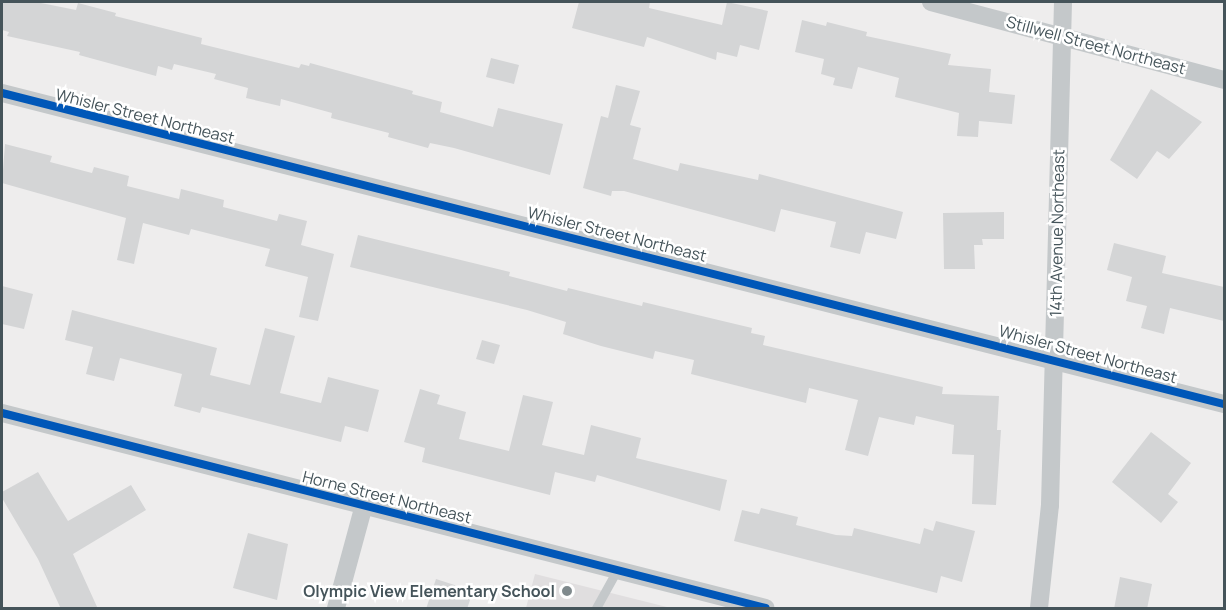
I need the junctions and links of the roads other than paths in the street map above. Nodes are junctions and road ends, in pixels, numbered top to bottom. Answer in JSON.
{"nodes":[{"id":1,"x":931,"y":2,"type":"edge"},
{"id":2,"x":1063,"y":2,"type":"edge"},
{"id":3,"x":1062,"y":34,"type":"junction"},
{"id":4,"x":1224,"y":80,"type":"edge"},
{"id":5,"x":2,"y":93,"type":"edge"},
{"id":6,"x":1054,"y":358,"type":"junction"},
{"id":7,"x":1224,"y":404,"type":"edge"},
{"id":8,"x":2,"y":413,"type":"edge"},
{"id":9,"x":364,"y":505,"type":"junction"},
{"id":10,"x":616,"y":570,"type":"junction"},
{"id":11,"x":336,"y":609,"type":"edge"},
{"id":12,"x":596,"y":609,"type":"edge"},
{"id":13,"x":766,"y":609,"type":"edge"},
{"id":14,"x":1039,"y":609,"type":"edge"}],
"edges":[{"from":1,"to":3,"type":"street","name":"Stillwell Street Northeast"},
{"from":2,"to":3,"type":"street","name":"14th Avenue Northeast"},
{"from":3,"to":4,"type":"street","name":"Stillwell Street Northeast"},
{"from":3,"to":6,"type":"street","name":"14th Avenue Northeast"},
{"from":5,"to":6,"type":"street","name":"Whisler Street Northeast"},
{"from":6,"to":7,"type":"street","name":"Whisler Street Northeast"},
{"from":6,"to":14,"type":"street","name":"14th Avenue Northeast"},
{"from":8,"to":9,"type":"street","name":"Horne Street Northeast"},
{"from":9,"to":10,"type":"street","name":"Horne Street Northeast"},
{"from":9,"to":11,"type":"street"},
{"from":10,"to":12,"type":"lane"},
{"from":10,"to":13,"type":"street","name":"Horne Street Northeast"}]}
